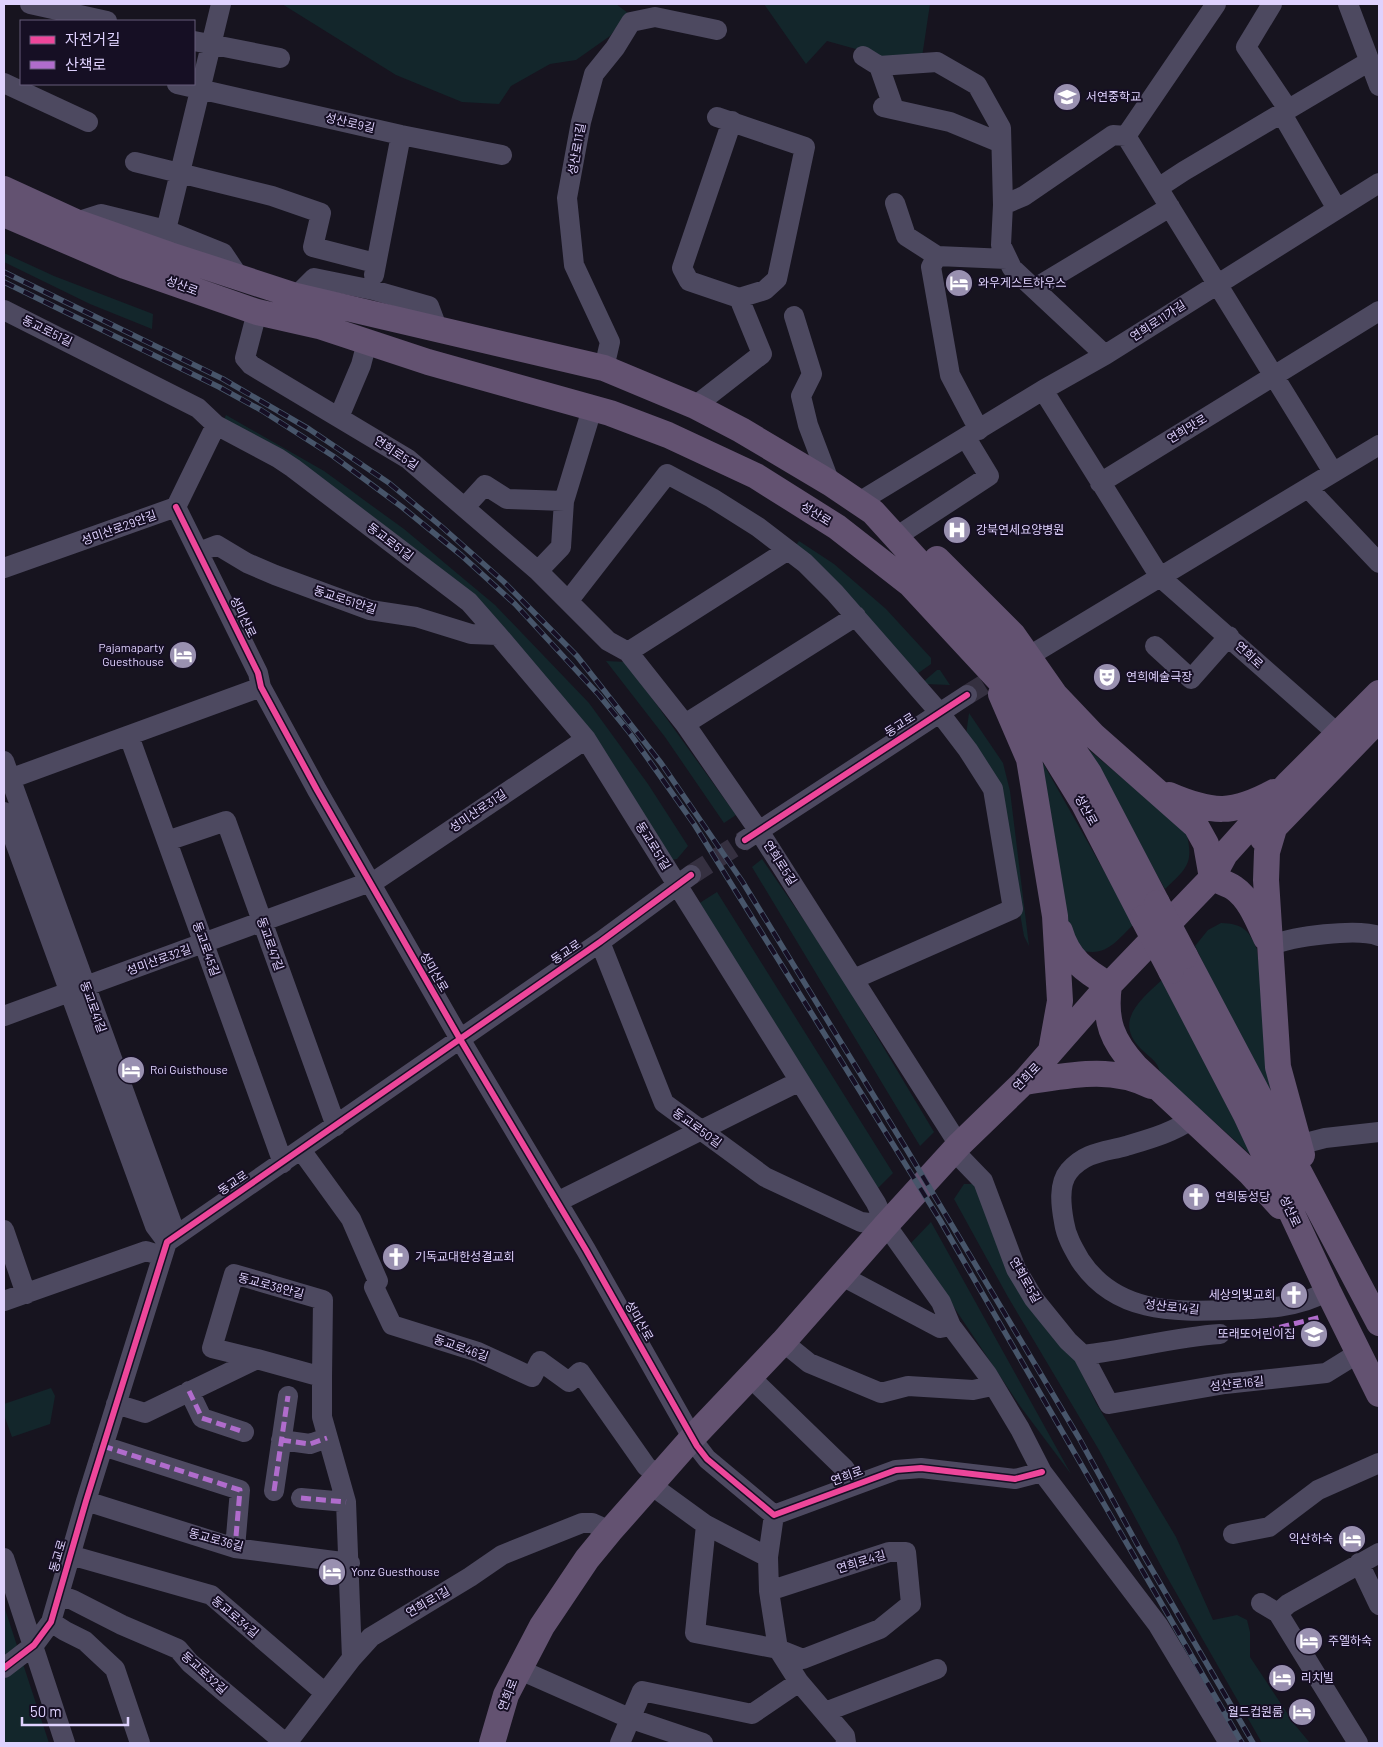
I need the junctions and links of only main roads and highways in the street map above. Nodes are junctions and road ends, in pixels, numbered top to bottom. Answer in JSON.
{"nodes":[{"id":1,"x":4,"y":189,"type":"edge"},
{"id":2,"x":4,"y":214,"type":"edge"},
{"id":3,"x":866,"y":507,"type":"junction"},
{"id":4,"x":989,"y":668,"type":"junction"},
{"id":5,"x":1379,"y":693,"type":"edge"},
{"id":6,"x":1375,"y":732,"type":"edge"},
{"id":7,"x":1288,"y":784,"type":"junction"},
{"id":8,"x":1152,"y":787,"type":"junction"},
{"id":9,"x":1275,"y":826,"type":"junction"},
{"id":10,"x":1212,"y":878,"type":"junction"},
{"id":11,"x":1150,"y":910,"type":"junction"},
{"id":12,"x":1055,"y":916,"type":"junction"},
{"id":13,"x":1270,"y":946,"type":"junction"},
{"id":14,"x":1178,"y":964,"type":"junction"},
{"id":15,"x":1109,"y":985,"type":"junction"},
{"id":16,"x":1050,"y":1052,"type":"junction"},
{"id":17,"x":1024,"y":1082,"type":"junction"},
{"id":18,"x":1167,"y":1095,"type":"junction"},
{"id":19,"x":1315,"y":1203,"type":"junction"},
{"id":20,"x":1296,"y":1223,"type":"junction"},
{"id":21,"x":1379,"y":1324,"type":"edge"},
{"id":22,"x":1379,"y":1394,"type":"edge"},
{"id":23,"x":492,"y":1743,"type":"edge"}],
"edges":[{"from":1,"to":3,"type":"main road","name":"성산로"},
{"from":2,"to":4,"type":"main road","name":"성산로"},
{"from":3,"to":8,"type":"main road"},
{"from":3,"to":11,"type":"main road","name":"성산로"},
{"from":4,"to":11,"type":"main road","name":"성산로"},
{"from":4,"to":12,"type":"main road"},
{"from":5,"to":7,"type":"main road","name":"연희로"},
{"from":6,"to":9,"type":"main road","name":"연희로"},
{"from":7,"to":8,"type":"main road"},
{"from":7,"to":10,"type":"main road","name":"연희로"},
{"from":8,"to":10,"type":"main road"},
{"from":9,"to":10,"type":"main road","name":"연희로"},
{"from":9,"to":13,"type":"main road"},
{"from":10,"to":13,"type":"main road"},
{"from":10,"to":15,"type":"main road","name":"연희로"},
{"from":11,"to":14,"type":"main road","name":"성산로","bridge":true},
{"from":12,"to":15,"type":"main road"},
{"from":12,"to":16,"type":"main road"},
{"from":13,"to":19,"type":"main road"},
{"from":14,"to":19,"type":"main road","name":"성산로"},
{"from":14,"to":20,"type":"main road","name":"성산로"},
{"from":15,"to":16,"type":"main road","name":"연희로"},
{"from":15,"to":18,"type":"main road"},
{"from":16,"to":17,"type":"main road","name":"연희로"},
{"from":17,"to":18,"type":"main road"},
{"from":17,"to":23,"type":"main road","name":"연희로"},
{"from":18,"to":20,"type":"main road"},
{"from":19,"to":21,"type":"main road","name":"성산로"},
{"from":20,"to":22,"type":"main road","name":"성산로"}]}
